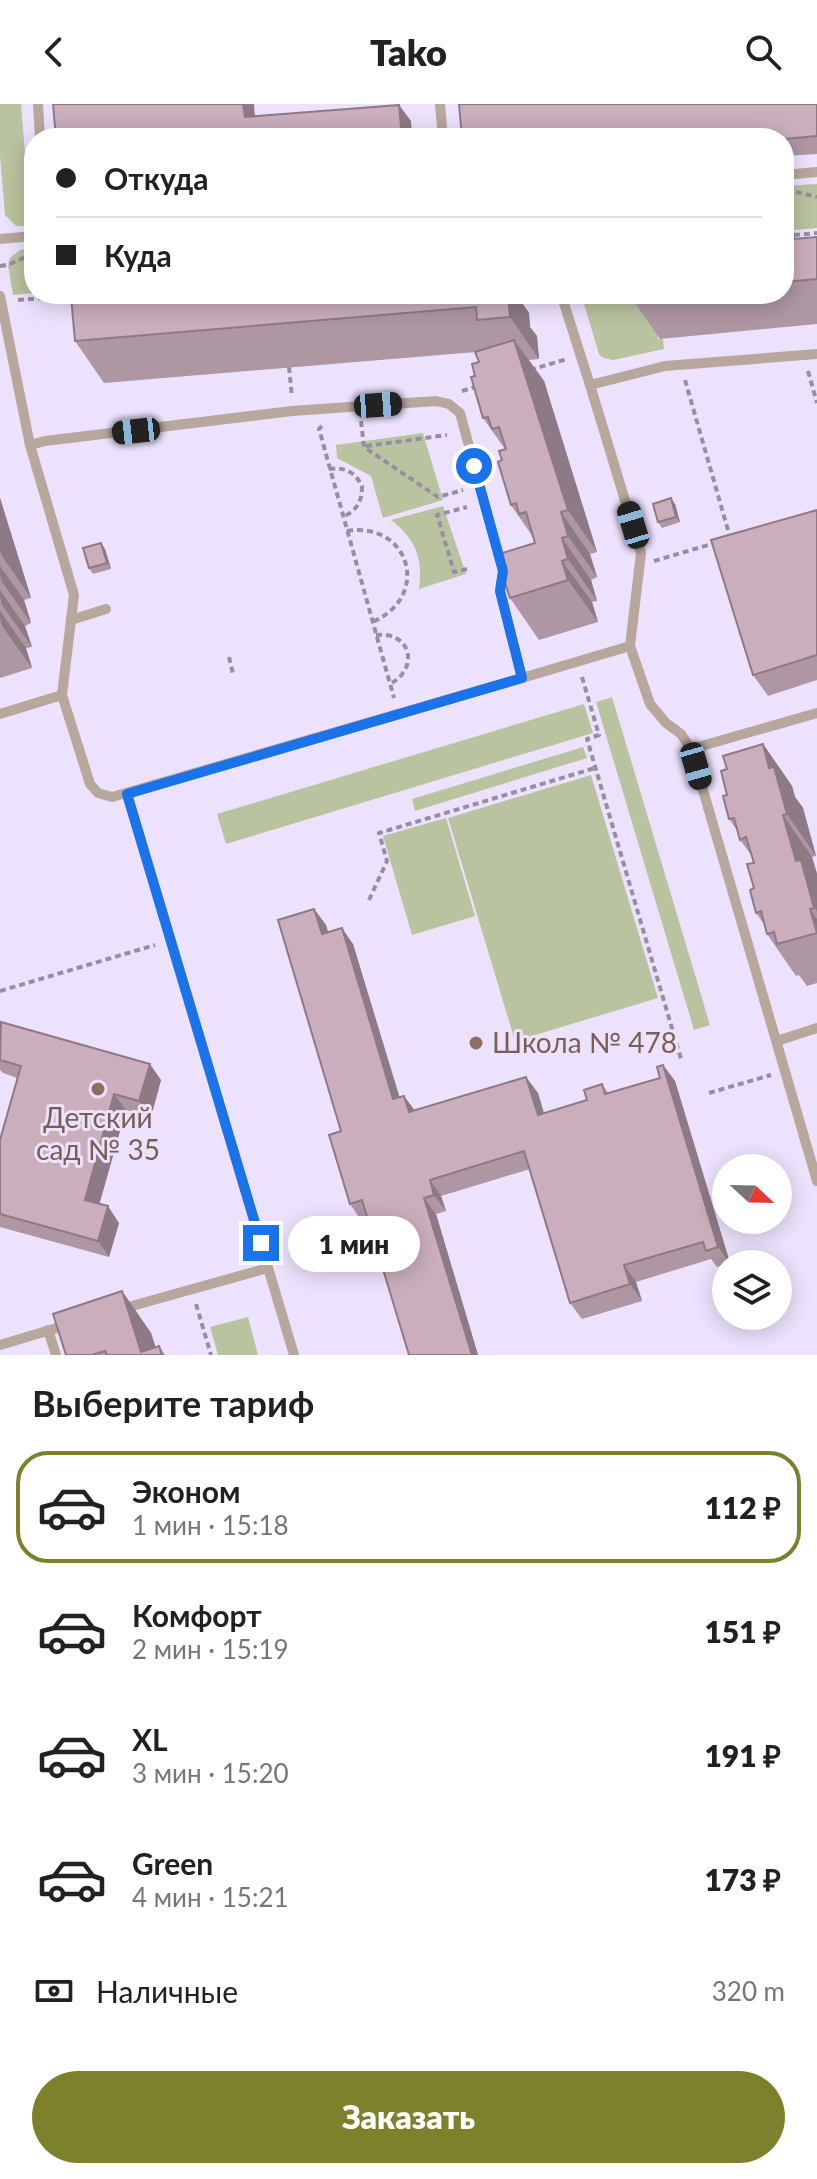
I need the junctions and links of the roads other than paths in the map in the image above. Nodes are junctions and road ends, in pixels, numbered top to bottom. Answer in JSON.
{"nodes":[{"id":1,"x":38,"y":104,"type":"edge"},
{"id":2,"x":440,"y":104,"type":"edge"},
{"id":3,"x":39,"y":128,"type":"edge"},
{"id":4,"x":442,"y":128,"type":"edge"},
{"id":5,"x":817,"y":172,"type":"edge"},
{"id":6,"x":794,"y":174,"type":"edge"},
{"id":7,"x":24,"y":237,"type":"edge"},
{"id":8,"x":0,"y":239,"type":"edge"},
{"id":9,"x":0,"y":298,"type":"edge"},
{"id":10,"x":564,"y":304,"type":"edge"},
{"id":11,"x":817,"y":354,"type":"edge"},
{"id":12,"x":590,"y":385,"type":"junction"},
{"id":13,"x":30,"y":445,"type":"junction"},
{"id":14,"x":106,"y":609,"type":"dead end"},
{"id":15,"x":71,"y":620,"type":"junction"},
{"id":16,"x":630,"y":646,"type":"junction"},
{"id":17,"x":522,"y":678,"type":"junction"},
{"id":18,"x":62,"y":695,"type":"junction"},
{"id":19,"x":817,"y":713,"type":"edge"},
{"id":20,"x":0,"y":714,"type":"edge"},
{"id":21,"x":691,"y":749,"type":"junction"},
{"id":22,"x":127,"y":794,"type":"junction"},
{"id":23,"x":817,"y":1028,"type":"edge"},
{"id":24,"x":777,"y":1041,"type":"junction"},
{"id":25,"x":817,"y":1181,"type":"edge"},
{"id":26,"x":268,"y":1268,"type":"junction"},
{"id":27,"x":105,"y":1314,"type":"edge"},
{"id":28,"x":76,"y":1322,"type":"edge"},
{"id":29,"x":48,"y":1330,"type":"junction"},
{"id":30,"x":0,"y":1345,"type":"edge"},
{"id":31,"x":56,"y":1355,"type":"edge"},
{"id":32,"x":294,"y":1355,"type":"edge"}],
"edges":[{"from":1,"to":3,"type":"lane"},
{"from":2,"to":4,"type":"lane"},
{"from":5,"to":6,"type":"lane"},
{"from":7,"to":8,"type":"lane"},
{"from":9,"to":13,"type":"lane"},
{"from":10,"to":12,"type":"lane"},
{"from":11,"to":12,"type":"lane"},
{"from":12,"to":16,"type":"lane"},
{"from":13,"to":15,"type":"lane"},
{"from":13,"to":17,"type":"lane"},
{"from":14,"to":15,"type":"lane"},
{"from":15,"to":18,"type":"lane"},
{"from":16,"to":17,"type":"lane"},
{"from":16,"to":21,"type":"lane"},
{"from":17,"to":22,"type":"lane"},
{"from":18,"to":20,"type":"lane"},
{"from":18,"to":22,"type":"lane"},
{"from":19,"to":21,"type":"lane"},
{"from":21,"to":24,"type":"lane"},
{"from":22,"to":26,"type":"lane"},
{"from":23,"to":24,"type":"lane"},
{"from":24,"to":25,"type":"lane"},
{"from":26,"to":27,"type":"lane"},
{"from":26,"to":32,"type":"lane"},
{"from":28,"to":29,"type":"lane"},
{"from":29,"to":30,"type":"lane"},
{"from":29,"to":31,"type":"lane"}]}
